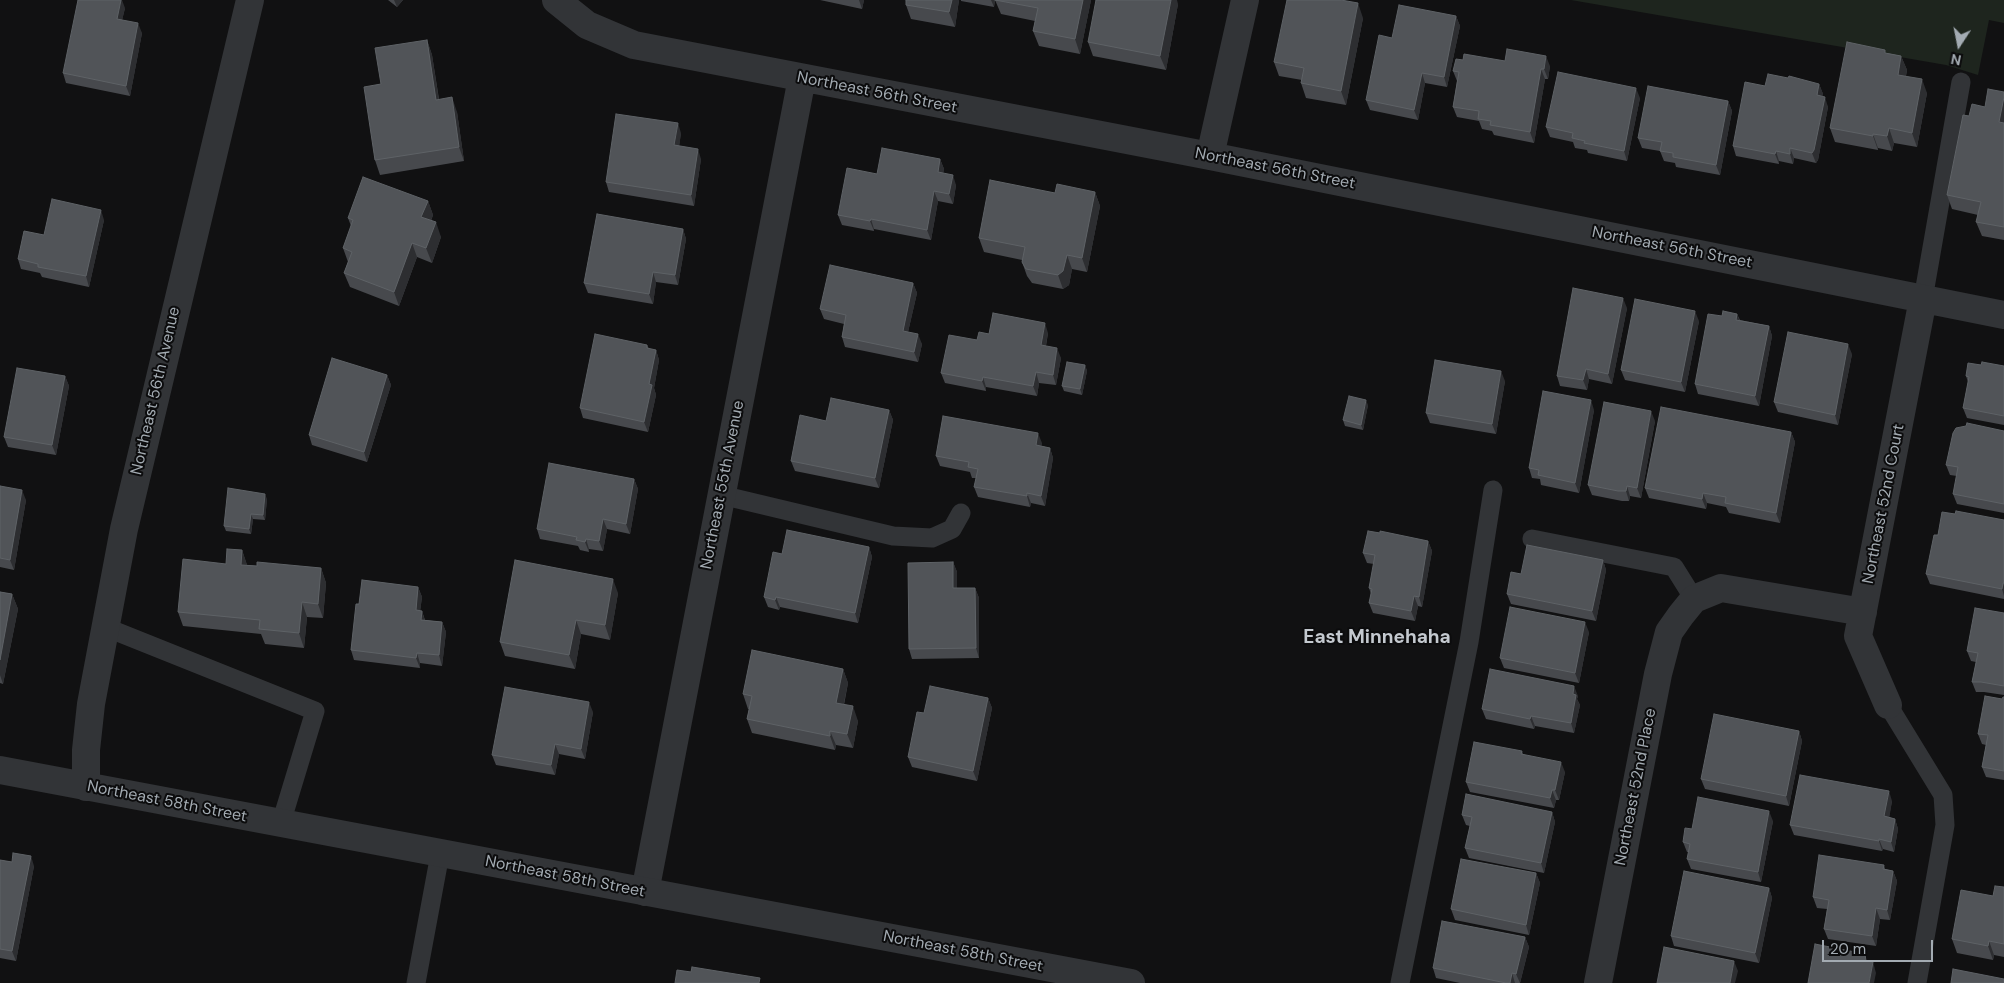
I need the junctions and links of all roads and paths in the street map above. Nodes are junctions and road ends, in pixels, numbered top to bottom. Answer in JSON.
{"nodes":[{"id":1,"x":250,"y":0,"type":"edge"},
{"id":2,"x":556,"y":0,"type":"edge"},
{"id":3,"x":1245,"y":0,"type":"edge"},
{"id":4,"x":802,"y":78,"type":"junction"},
{"id":5,"x":1961,"y":82,"type":"dead end"},
{"id":6,"x":1210,"y":156,"type":"junction"},
{"id":7,"x":1924,"y":299,"type":"junction"},
{"id":8,"x":2004,"y":315,"type":"edge"},
{"id":9,"x":1493,"y":490,"type":"dead end"},
{"id":10,"x":721,"y":495,"type":"junction"},
{"id":11,"x":960,"y":513,"type":"dead end"},
{"id":12,"x":1532,"y":539,"type":"dead end"},
{"id":13,"x":1694,"y":599,"type":"junction"},
{"id":14,"x":1862,"y":612,"type":"junction"},
{"id":15,"x":105,"y":627,"type":"junction"},
{"id":16,"x":1888,"y":705,"type":"joint"},
{"id":17,"x":0,"y":770,"type":"edge"},
{"id":18,"x":86,"y":787,"type":"junction"},
{"id":19,"x":281,"y":823,"type":"junction"},
{"id":20,"x":440,"y":854,"type":"junction"},
{"id":21,"x":645,"y":892,"type":"junction"},
{"id":22,"x":416,"y":983,"type":"edge"},
{"id":23,"x":1131,"y":983,"type":"edge"},
{"id":24,"x":1400,"y":983,"type":"edge"},
{"id":25,"x":1598,"y":983,"type":"edge"},
{"id":26,"x":1917,"y":983,"type":"edge"}],
"edges":[{"from":1,"to":15,"type":"street","name":"Northeast 56th Avenue"},
{"from":2,"to":4,"type":"street","name":"Northeast 56th Street"},
{"from":3,"to":6,"type":"street"},
{"from":4,"to":6,"type":"street","name":"Northeast 56th Street"},
{"from":4,"to":10,"type":"street","name":"Northeast 55th Avenue"},
{"from":5,"to":7,"type":"lane"},
{"from":6,"to":7,"type":"street","name":"Northeast 56th Street"},
{"from":7,"to":8,"type":"street","name":"Northeast 56th Street"},
{"from":7,"to":14,"type":"street","name":"Northeast 52nd Court"},
{"from":9,"to":24,"type":"lane"},
{"from":10,"to":11,"type":"lane"},
{"from":10,"to":21,"type":"street","name":"Northeast 55th Avenue"},
{"from":12,"to":13,"type":"lane"},
{"from":13,"to":14,"type":"street"},
{"from":13,"to":25,"type":"street","name":"Northeast 52nd Place"},
{"from":14,"to":16,"type":"street","name":"Northeast 52nd Court"},
{"from":15,"to":18,"type":"street","name":"Northeast 56th Avenue"},
{"from":15,"to":19,"type":"lane"},
{"from":16,"to":26,"type":"lane"},
{"from":17,"to":18,"type":"street","name":"Northeast 58th Street"},
{"from":18,"to":19,"type":"street","name":"Northeast 58th Street"},
{"from":19,"to":20,"type":"street","name":"Northeast 58th Street"},
{"from":20,"to":21,"type":"street","name":"Northeast 58th Street"},
{"from":20,"to":22,"type":"lane"},
{"from":21,"to":23,"type":"street","name":"Northeast 58th Street"}]}
